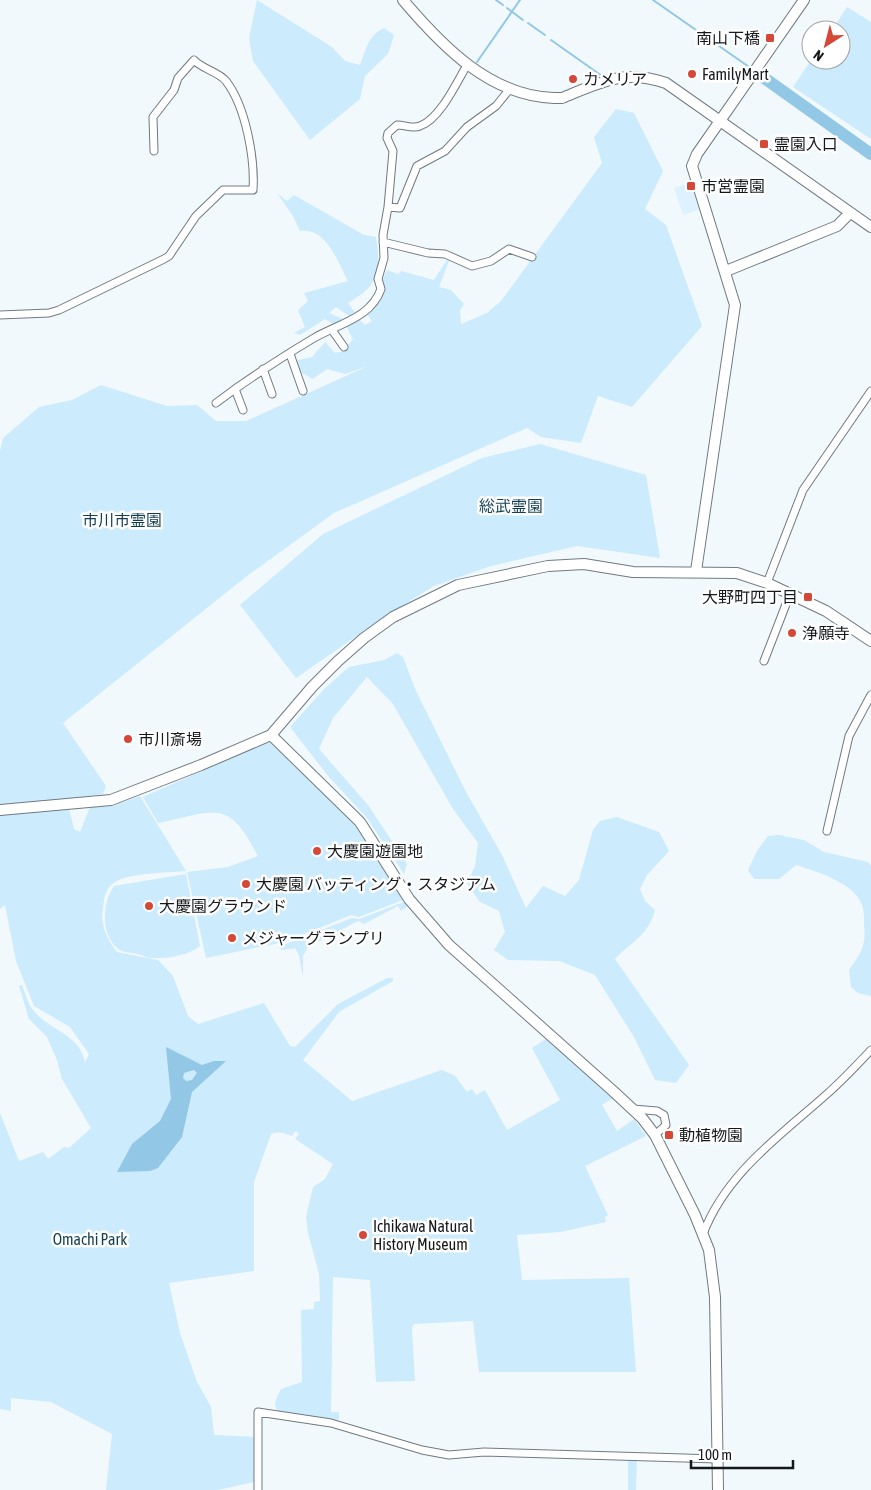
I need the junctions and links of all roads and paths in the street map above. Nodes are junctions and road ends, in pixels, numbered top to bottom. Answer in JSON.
{"nodes":[{"id":1,"x":403,"y":0,"type":"edge"},
{"id":2,"x":804,"y":0,"type":"edge"},
{"id":3,"x":467,"y":65,"type":"junction"},
{"id":4,"x":509,"y":90,"type":"junction"},
{"id":5,"x":720,"y":121,"type":"junction"},
{"id":6,"x":154,"y":151,"type":"dead end"},
{"id":7,"x":388,"y":207,"type":"junction"},
{"id":8,"x":850,"y":213,"type":"junction"},
{"id":9,"x":871,"y":227,"type":"edge"},
{"id":10,"x":383,"y":242,"type":"junction"},
{"id":11,"x":532,"y":257,"type":"dead end"},
{"id":12,"x":726,"y":271,"type":"junction"},
{"id":13,"x":0,"y":315,"type":"edge"},
{"id":14,"x":332,"y":330,"type":"junction"},
{"id":15,"x":344,"y":348,"type":"dead end"},
{"id":16,"x":290,"y":354,"type":"junction"},
{"id":17,"x":263,"y":369,"type":"junction"},
{"id":18,"x":235,"y":389,"type":"junction"},
{"id":19,"x":303,"y":391,"type":"dead end"},
{"id":20,"x":871,"y":391,"type":"edge"},
{"id":21,"x":272,"y":394,"type":"dead end"},
{"id":22,"x":216,"y":403,"type":"dead end"},
{"id":23,"x":243,"y":410,"type":"dead end"},
{"id":24,"x":696,"y":571,"type":"junction"},
{"id":25,"x":767,"y":583,"type":"junction"},
{"id":26,"x":790,"y":594,"type":"junction"},
{"id":27,"x":871,"y":640,"type":"edge"},
{"id":28,"x":764,"y":661,"type":"dead end"},
{"id":29,"x":871,"y":695,"type":"edge"},
{"id":30,"x":271,"y":735,"type":"junction"},
{"id":31,"x":0,"y":810,"type":"edge"},
{"id":32,"x":826,"y":831,"type":"dead end"},
{"id":33,"x":871,"y":1050,"type":"edge"},
{"id":34,"x":632,"y":1109,"type":"junction"},
{"id":35,"x":655,"y":1135,"type":"junction"},
{"id":36,"x":704,"y":1234,"type":"junction"},
{"id":37,"x":717,"y":1459,"type":"junction"},
{"id":38,"x":258,"y":1490,"type":"edge"},
{"id":39,"x":718,"y":1490,"type":"edge"}],
"edges":[{"from":1,"to":3,"type":"street"},
{"from":2,"to":5,"type":"street"},
{"from":3,"to":4,"type":"street"},
{"from":3,"to":7,"type":"street"},
{"from":4,"to":5,"type":"street"},
{"from":4,"to":7,"type":"street"},
{"from":5,"to":8,"type":"street"},
{"from":5,"to":12,"type":"street"},
{"from":6,"to":13,"type":"street"},
{"from":7,"to":10,"type":"street"},
{"from":8,"to":9,"type":"street"},
{"from":8,"to":12,"type":"street"},
{"from":10,"to":11,"type":"street"},
{"from":10,"to":14,"type":"street"},
{"from":12,"to":24,"type":"street"},
{"from":14,"to":15,"type":"street"},
{"from":14,"to":16,"type":"street"},
{"from":16,"to":17,"type":"street"},
{"from":16,"to":19,"type":"street"},
{"from":17,"to":18,"type":"street"},
{"from":17,"to":21,"type":"street"},
{"from":18,"to":22,"type":"street"},
{"from":18,"to":23,"type":"street"},
{"from":20,"to":25,"type":"street"},
{"from":24,"to":25,"type":"street"},
{"from":24,"to":30,"type":"street"},
{"from":25,"to":26,"type":"street"},
{"from":26,"to":27,"type":"street"},
{"from":26,"to":28,"type":"street"},
{"from":29,"to":32,"type":"street"},
{"from":30,"to":31,"type":"street"},
{"from":30,"to":34,"type":"street"},
{"from":33,"to":36,"type":"street"},
{"from":34,"to":35,"type":"street"},
{"from":34,"to":35,"type":"street"},
{"from":35,"to":36,"type":"street"},
{"from":36,"to":37,"type":"street"},
{"from":37,"to":38,"type":"street"},
{"from":37,"to":39,"type":"street"}]}
